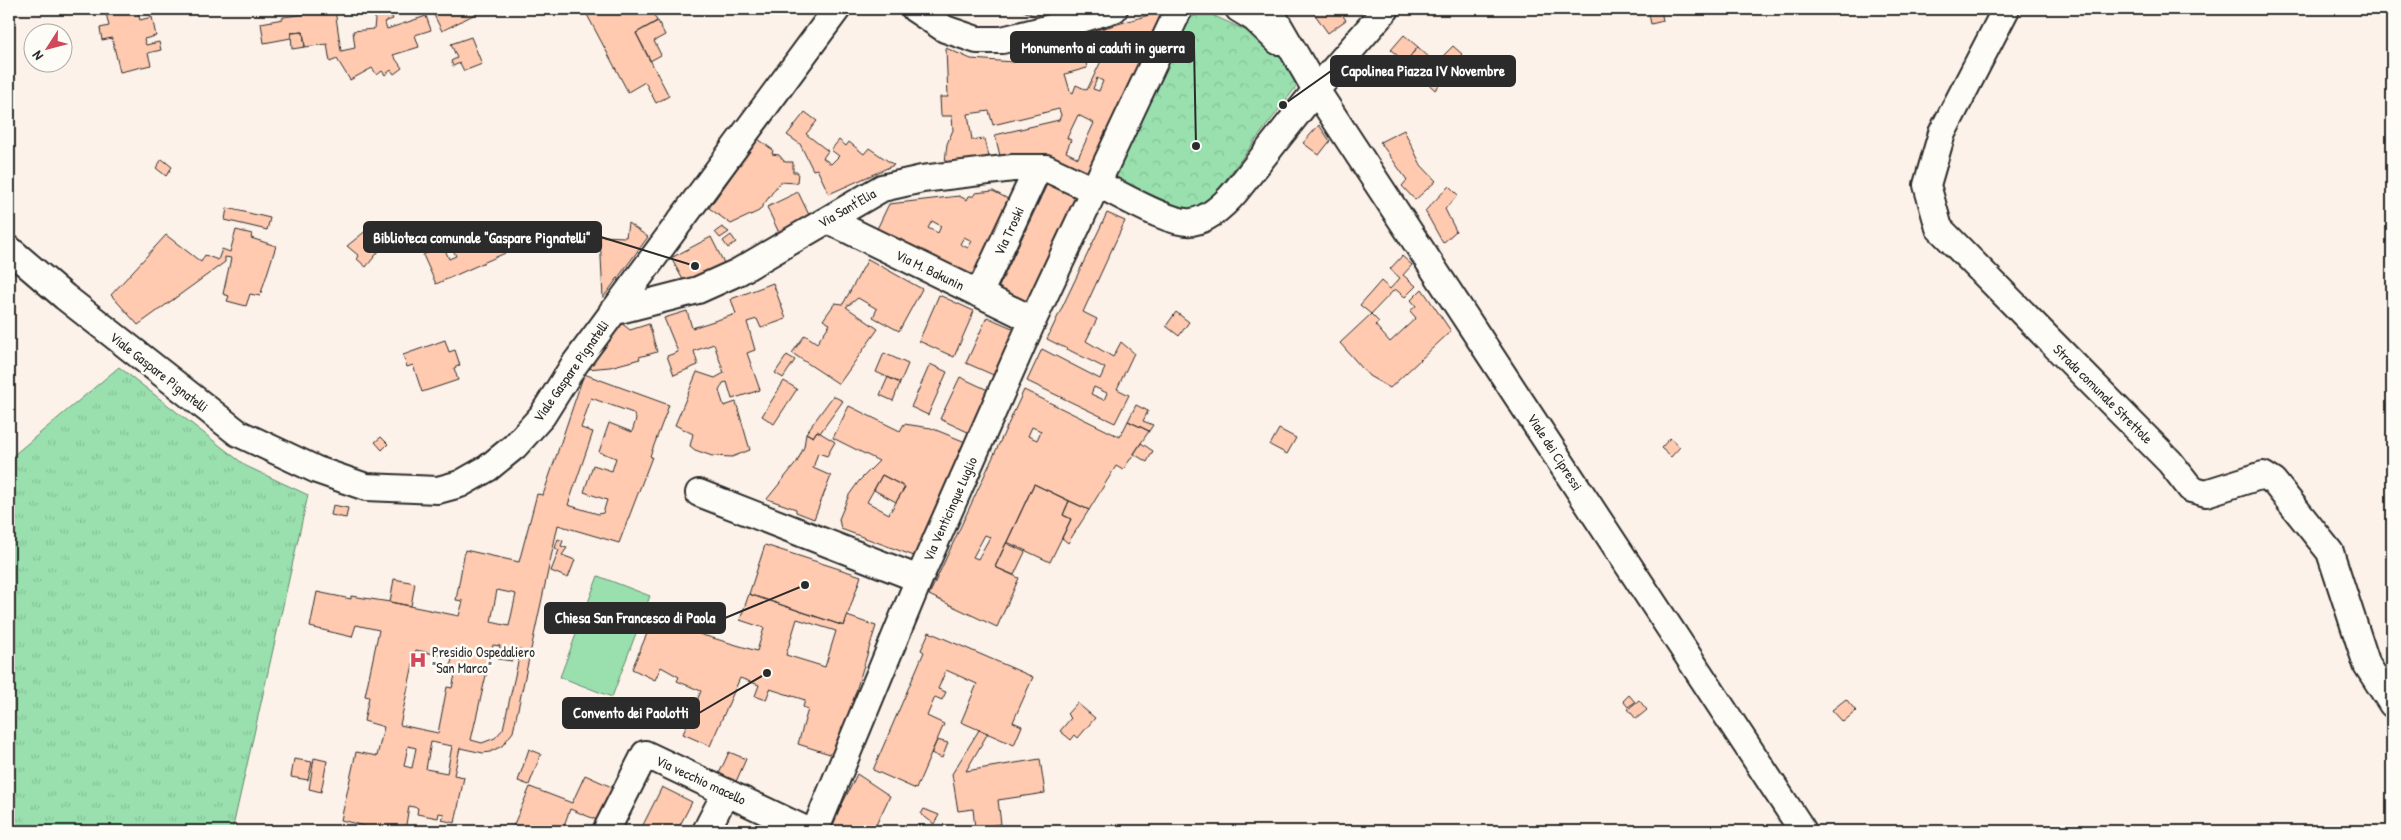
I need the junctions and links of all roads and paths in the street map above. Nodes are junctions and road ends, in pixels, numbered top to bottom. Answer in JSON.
{"nodes":[{"id":1,"x":837,"y":9,"type":"edge"},
{"id":2,"x":915,"y":9,"type":"edge"},
{"id":3,"x":1114,"y":9,"type":"edge"},
{"id":4,"x":1239,"y":9,"type":"edge"},
{"id":5,"x":1269,"y":9,"type":"edge"},
{"id":6,"x":1386,"y":9,"type":"edge"},
{"id":7,"x":2006,"y":9,"type":"edge"},
{"id":8,"x":1177,"y":13,"type":"edge"},
{"id":9,"x":1312,"y":82,"type":"junction"},
{"id":10,"x":1038,"y":168,"type":"junction"},
{"id":11,"x":1094,"y":187,"type":"junction"},
{"id":12,"x":828,"y":220,"type":"junction"},
{"id":13,"x":9,"y":249,"type":"edge"},
{"id":14,"x":979,"y":294,"type":"junction"},
{"id":15,"x":612,"y":312,"type":"junction"},
{"id":16,"x":1033,"y":320,"type":"junction"},
{"id":17,"x":699,"y":493,"type":"dead end"},
{"id":18,"x":920,"y":579,"type":"junction"},
{"id":19,"x":2392,"y":704,"type":"edge"},
{"id":20,"x":726,"y":792,"type":"junction"},
{"id":21,"x":606,"y":831,"type":"edge"},
{"id":22,"x":706,"y":831,"type":"edge"},
{"id":23,"x":808,"y":831,"type":"edge"},
{"id":24,"x":815,"y":831,"type":"edge"},
{"id":25,"x":1803,"y":831,"type":"edge"}],
"edges":[{"from":1,"to":15,"type":"street","name":"Viale Gaspare Pignatelli"},
{"from":2,"to":3,"type":"street"},
{"from":4,"to":9,"type":"street"},
{"from":5,"to":9,"type":"street"},
{"from":6,"to":9,"type":"street","name":"Via Sant'Elia"},
{"from":7,"to":19,"type":"street","name":"Strada comunale Strettole"},
{"from":8,"to":11,"type":"street","name":"Via Venticinque Luglio"},
{"from":9,"to":11,"type":"street","name":"Via Sant'Elia"},
{"from":9,"to":25,"type":"street","name":"Viale dei Cipressi"},
{"from":10,"to":11,"type":"street","name":"Via Sant'Elia"},
{"from":10,"to":12,"type":"street","name":"Via Sant'Elia"},
{"from":10,"to":14,"type":"street","name":"Via Troski"},
{"from":11,"to":16,"type":"street","name":"Via Venticinque Luglio"},
{"from":12,"to":14,"type":"street","name":"Via M. Bakunin"},
{"from":12,"to":15,"type":"street","name":"Via Sant'Elia"},
{"from":13,"to":15,"type":"street","name":"Viale Gaspare Pignatelli"},
{"from":14,"to":16,"type":"street","name":"Via M. Bakunin"},
{"from":16,"to":18,"type":"street","name":"Via Venticinque Luglio"},
{"from":17,"to":18,"type":"street"},
{"from":18,"to":24,"type":"street","name":"Via Venticinque Luglio"},
{"from":20,"to":21,"type":"street","name":"Via vecchio macello"},
{"from":20,"to":22,"type":"street"},
{"from":20,"to":23,"type":"street","name":"Via vecchio macello"}]}
